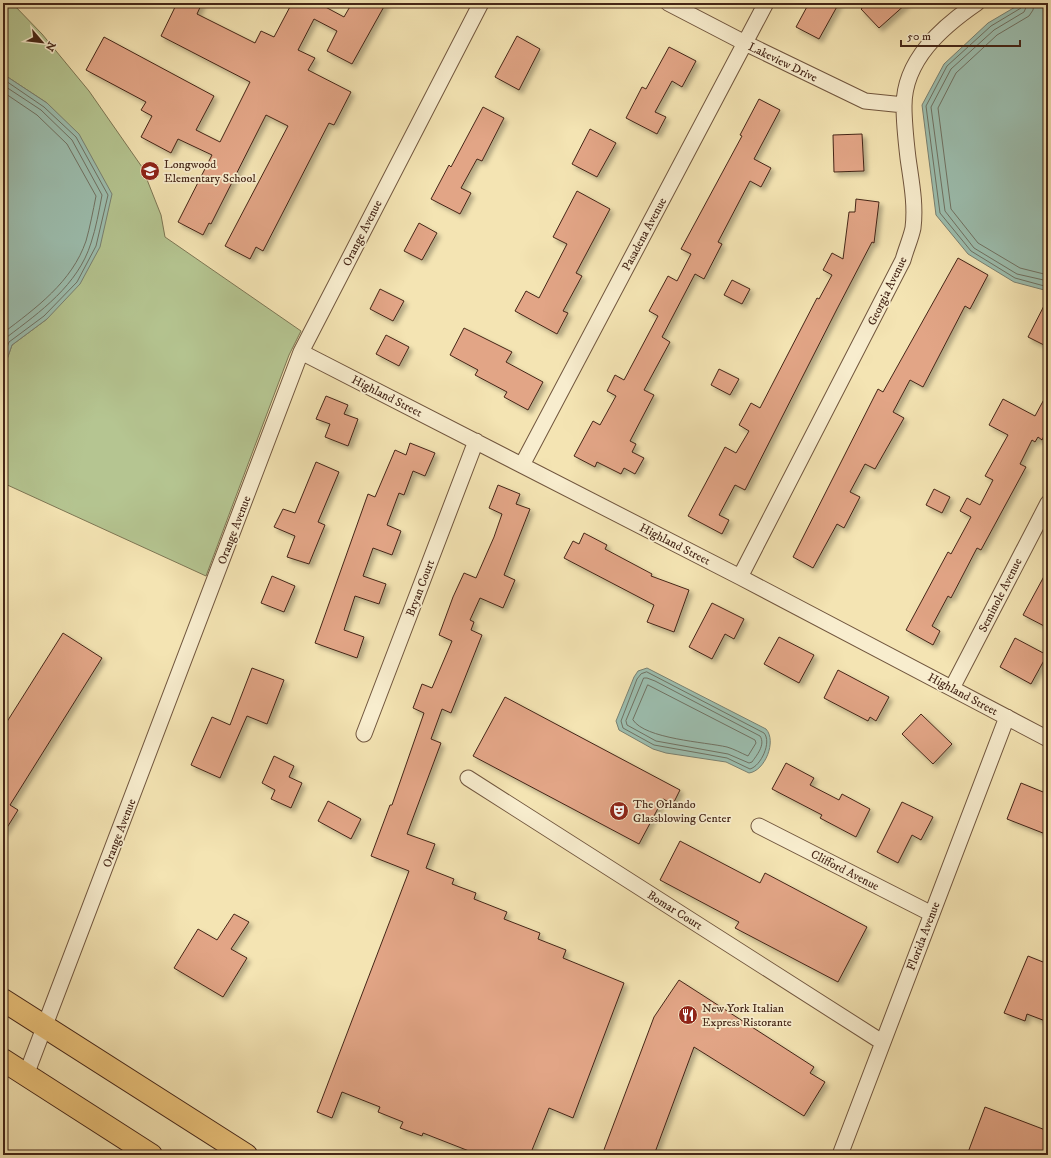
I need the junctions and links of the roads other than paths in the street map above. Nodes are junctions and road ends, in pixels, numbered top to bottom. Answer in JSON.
{"nodes":[{"id":1,"x":481,"y":3,"type":"edge"},
{"id":2,"x":668,"y":3,"type":"edge"},
{"id":3,"x":766,"y":3,"type":"edge"},
{"id":4,"x":977,"y":3,"type":"edge"},
{"id":5,"x":745,"y":43,"type":"junction"},
{"id":6,"x":904,"y":104,"type":"junction"},
{"id":7,"x":301,"y":352,"type":"junction"},
{"id":8,"x":476,"y":442,"type":"junction"},
{"id":9,"x":522,"y":465,"type":"junction"},
{"id":10,"x":1048,"y":503,"type":"edge"},
{"id":11,"x":740,"y":577,"type":"junction"},
{"id":12,"x":952,"y":688,"type":"junction"},
{"id":13,"x":1007,"y":717,"type":"junction"},
{"id":14,"x":364,"y":734,"type":"dead end"},
{"id":15,"x":1048,"y":739,"type":"edge"},
{"id":16,"x":468,"y":778,"type":"dead end"},
{"id":17,"x":759,"y":826,"type":"dead end"},
{"id":18,"x":932,"y":914,"type":"junction"},
{"id":19,"x":3,"y":1000,"type":"edge"},
{"id":20,"x":45,"y":1027,"type":"junction"},
{"id":21,"x":882,"y":1042,"type":"junction"},
{"id":22,"x":3,"y":1060,"type":"edge"},
{"id":23,"x":26,"y":1075,"type":"junction"},
{"id":24,"x":151,"y":1155,"type":"edge"},
{"id":25,"x":246,"y":1155,"type":"edge"},
{"id":26,"x":840,"y":1155,"type":"edge"}],
"edges":[{"from":1,"to":7,"type":"street","name":"Orange Avenue"},
{"from":2,"to":5,"type":"street","name":"Lakeview Drive"},
{"from":3,"to":5,"type":"street","name":"Pasadena Avenue"},
{"from":4,"to":6,"type":"street","name":"Georgia Avenue"},
{"from":5,"to":6,"type":"street","name":"Lakeview Drive"},
{"from":5,"to":9,"type":"street","name":"Pasadena Avenue"},
{"from":6,"to":11,"type":"street","name":"Georgia Avenue"},
{"from":7,"to":8,"type":"street","name":"Highland Street"},
{"from":7,"to":20,"type":"street","name":"Orange Avenue"},
{"from":8,"to":9,"type":"street","name":"Highland Street"},
{"from":8,"to":14,"type":"street","name":"Bryan Court"},
{"from":9,"to":11,"type":"street","name":"Highland Street"},
{"from":10,"to":12,"type":"street","name":"Seminole Avenue"},
{"from":11,"to":12,"type":"street","name":"Highland Street"},
{"from":12,"to":13,"type":"street","name":"Highland Street"},
{"from":13,"to":15,"type":"street","name":"Highland Street"},
{"from":13,"to":18,"type":"street","name":"Florida Avenue"},
{"from":16,"to":21,"type":"street","name":"Bomar Court"},
{"from":17,"to":18,"type":"street","name":"Clifford Avenue"},
{"from":18,"to":21,"type":"street","name":"Florida Avenue"},
{"from":19,"to":20,"type":"main road"},
{"from":20,"to":23,"type":"street","name":"Orange Avenue"},
{"from":20,"to":25,"type":"main road"},
{"from":21,"to":26,"type":"street","name":"Florida Avenue"},
{"from":22,"to":23,"type":"main road"},
{"from":23,"to":24,"type":"main road"}]}
